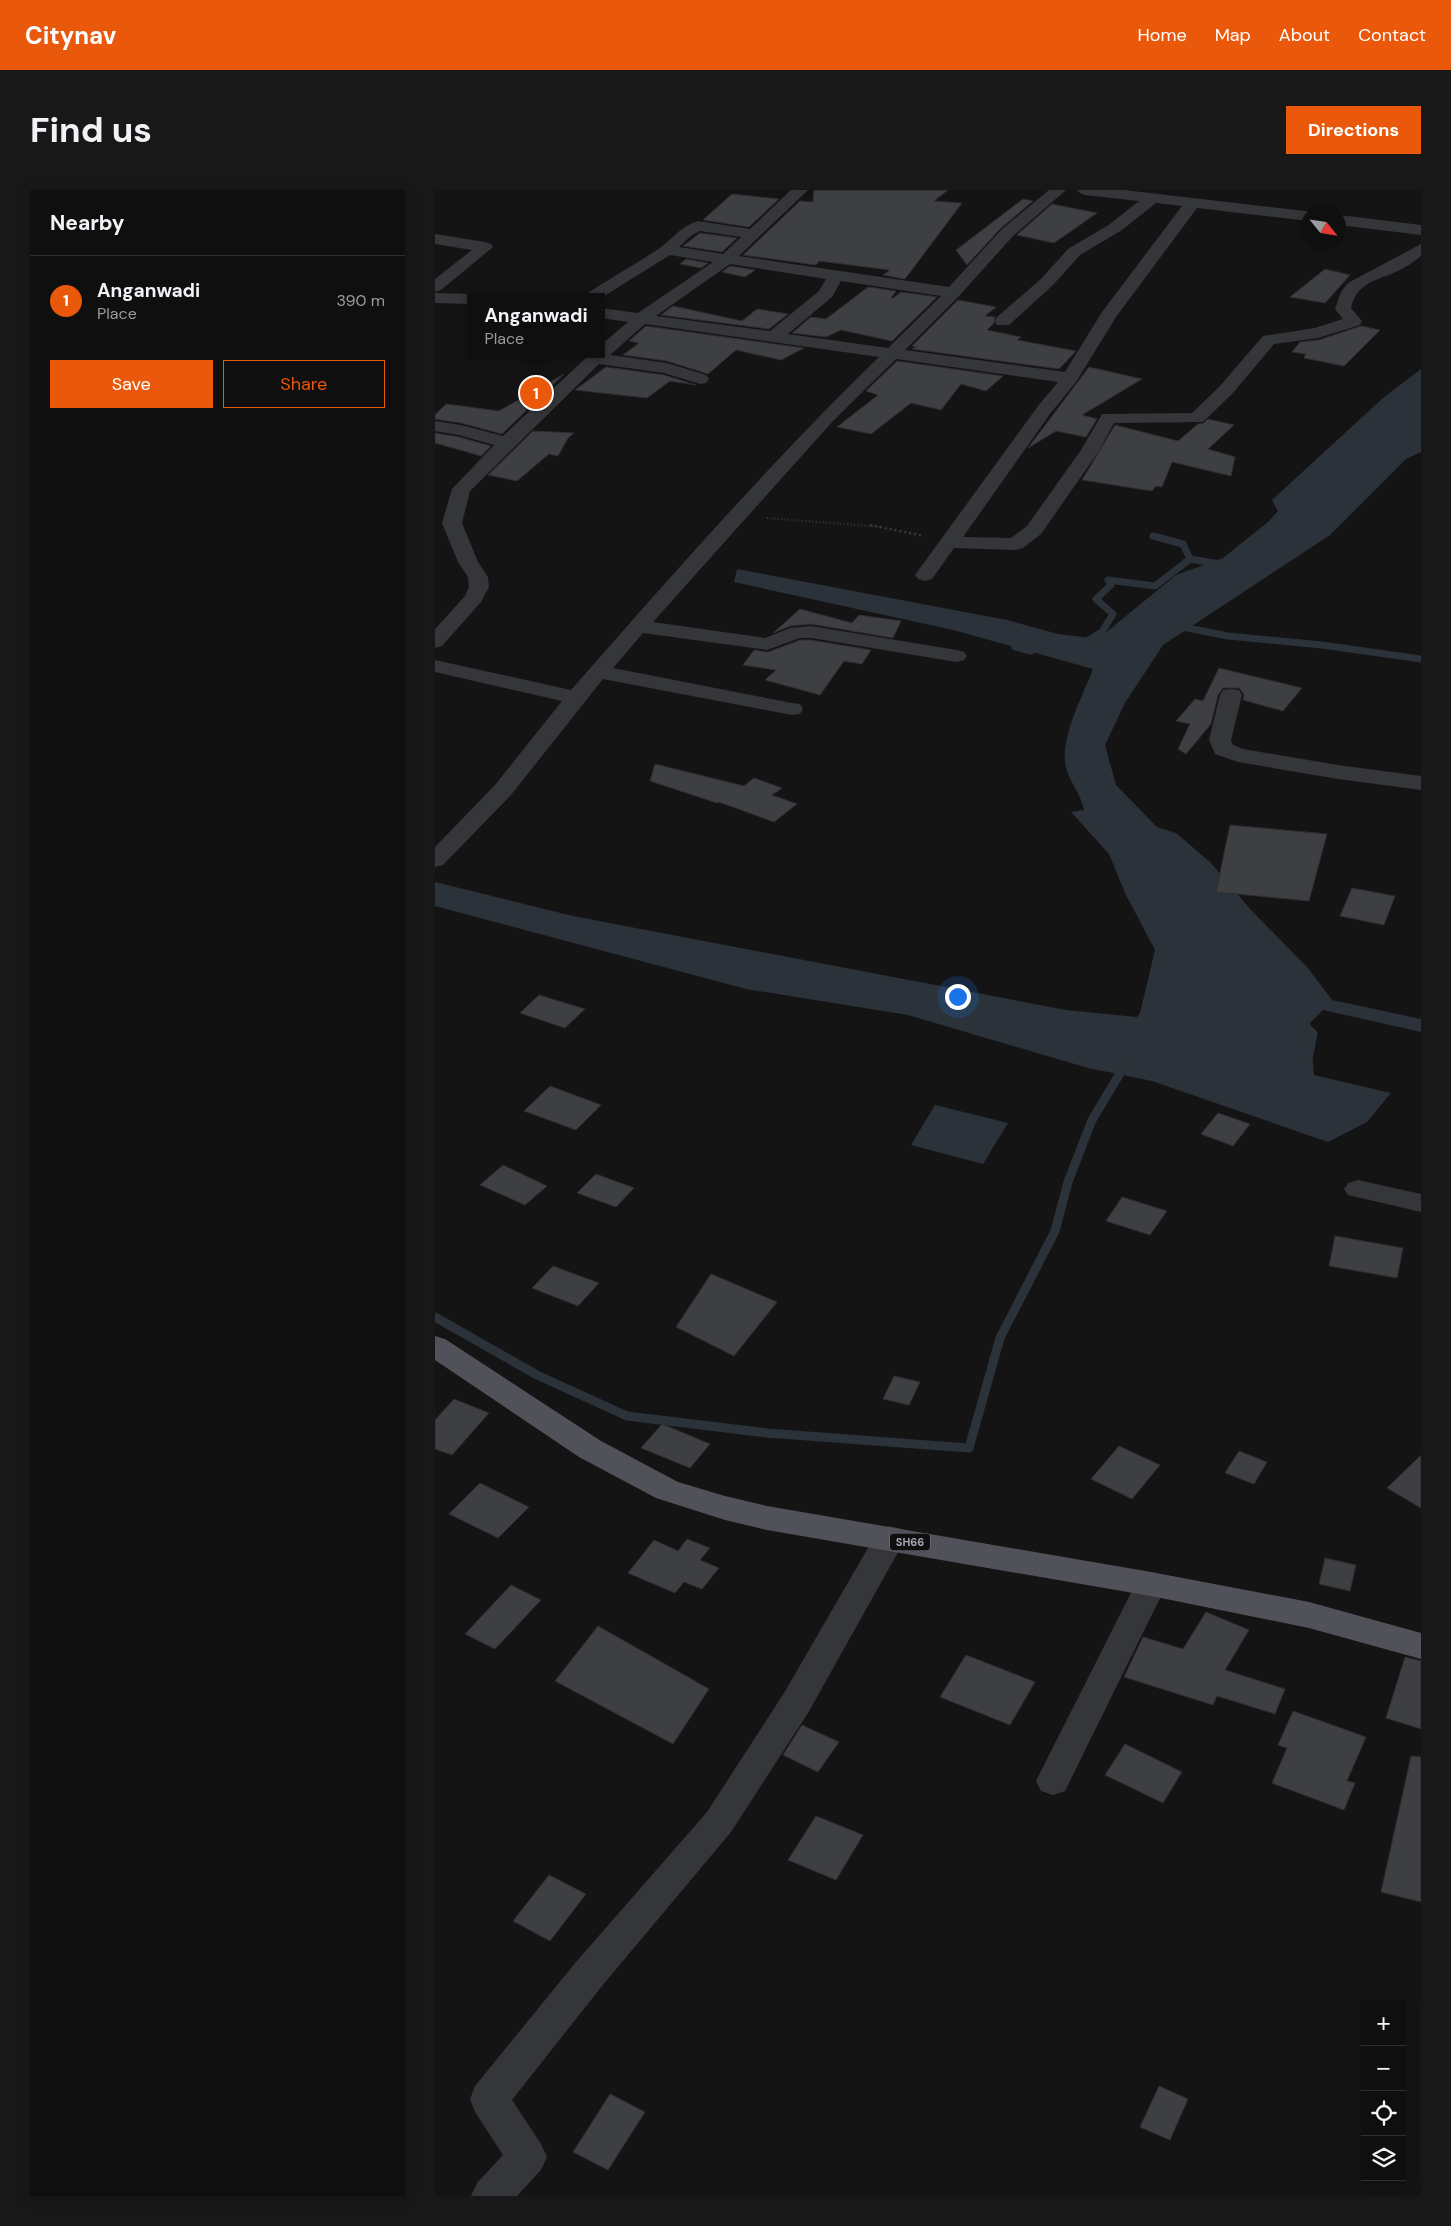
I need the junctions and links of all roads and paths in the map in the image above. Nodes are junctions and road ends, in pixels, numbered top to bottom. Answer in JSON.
{"nodes":[{"id":1,"x":800,"y":190,"type":"edge"},
{"id":2,"x":1058,"y":190,"type":"edge"},
{"id":3,"x":1085,"y":190,"type":"edge"},
{"id":4,"x":1152,"y":198,"type":"junction"},
{"id":5,"x":1193,"y":202,"type":"junction"},
{"id":6,"x":1301,"y":215,"type":"edge"},
{"id":7,"x":1346,"y":221,"type":"edge"},
{"id":8,"x":1421,"y":230,"type":"edge"},
{"id":9,"x":754,"y":234,"type":"junction"},
{"id":10,"x":435,"y":238,"type":"edge"},
{"id":11,"x":1421,"y":249,"type":"edge"},
{"id":12,"x":667,"y":250,"type":"junction"},
{"id":13,"x":727,"y":259,"type":"junction"},
{"id":14,"x":836,"y":276,"type":"junction"},
{"id":15,"x":435,"y":287,"type":"edge"},
{"id":16,"x":598,"y":293,"type":"edge"},
{"id":17,"x":953,"y":293,"type":"junction"},
{"id":18,"x":435,"y":298,"type":"edge"},
{"id":19,"x":467,"y":299,"type":"edge"},
{"id":20,"x":605,"y":313,"type":"edge"},
{"id":21,"x":642,"y":318,"type":"junction"},
{"id":22,"x":1003,"y":321,"type":"dead end"},
{"id":23,"x":775,"y":336,"type":"junction"},
{"id":24,"x":605,"y":352,"type":"edge"},
{"id":25,"x":893,"y":354,"type":"junction"},
{"id":26,"x":598,"y":359,"type":"joint"},
{"id":27,"x":1070,"y":378,"type":"junction"},
{"id":28,"x":700,"y":379,"type":"dead end"},
{"id":29,"x":435,"y":426,"type":"edge"},
{"id":30,"x":507,"y":443,"type":"junction"},
{"id":31,"x":739,"y":515,"type":"junction"},
{"id":32,"x":949,"y":542,"type":"junction"},
{"id":33,"x":925,"y":576,"type":"dead end"},
{"id":34,"x":638,"y":626,"type":"junction"},
{"id":35,"x":435,"y":642,"type":"edge"},
{"id":36,"x":957,"y":656,"type":"dead end"},
{"id":37,"x":435,"y":666,"type":"edge"},
{"id":38,"x":599,"y":672,"type":"junction"},
{"id":39,"x":1231,"y":695,"type":"dead end"},
{"id":40,"x":576,"y":698,"type":"junction"},
{"id":41,"x":793,"y":709,"type":"dead end"},
{"id":42,"x":1421,"y":783,"type":"edge"},
{"id":43,"x":435,"y":860,"type":"edge"},
{"id":44,"x":1358,"y":1188,"type":"dead end"},
{"id":45,"x":1421,"y":1203,"type":"edge"},
{"id":46,"x":435,"y":1346,"type":"edge"},
{"id":47,"x":890,"y":1538,"type":"junction"},
{"id":48,"x":1151,"y":1584,"type":"junction"},
{"id":49,"x":1421,"y":1646,"type":"edge"},
{"id":50,"x":1053,"y":1781,"type":"dead end"},
{"id":51,"x":491,"y":2196,"type":"edge"}],
"edges":[{"from":1,"to":9,"type":"street"},
{"from":2,"to":17,"type":"street"},
{"from":3,"to":4,"type":"street"},
{"from":4,"to":5,"type":"street"},
{"from":4,"to":22,"type":"street"},
{"from":5,"to":6,"type":"street"},
{"from":5,"to":27,"type":"street"},
{"from":7,"to":8,"type":"street"},
{"from":9,"to":12,"type":"street"},
{"from":9,"to":13,"type":"street"},
{"from":10,"to":15,"type":"street"},
{"from":11,"to":32,"type":"street"},
{"from":12,"to":13,"type":"street"},
{"from":12,"to":16,"type":"street"},
{"from":13,"to":14,"type":"street"},
{"from":13,"to":21,"type":"street"},
{"from":14,"to":17,"type":"street"},
{"from":14,"to":23,"type":"street"},
{"from":17,"to":25,"type":"street"},
{"from":18,"to":19,"type":"street"},
{"from":20,"to":21,"type":"street"},
{"from":21,"to":23,"type":"street"},
{"from":21,"to":24,"type":"street"},
{"from":23,"to":25,"type":"street"},
{"from":25,"to":27,"type":"street"},
{"from":25,"to":31,"type":"street"},
{"from":26,"to":28,"type":"street"},
{"from":26,"to":30,"type":"street"},
{"from":27,"to":32,"type":"street"},
{"from":29,"to":30,"type":"street"},
{"from":30,"to":35,"type":"street"},
{"from":31,"to":32,"type":"path"},
{"from":31,"to":34,"type":"street"},
{"from":32,"to":33,"type":"street"},
{"from":34,"to":36,"type":"street"},
{"from":34,"to":38,"type":"street"},
{"from":37,"to":40,"type":"street"},
{"from":38,"to":40,"type":"street"},
{"from":38,"to":41,"type":"street"},
{"from":39,"to":42,"type":"street"},
{"from":40,"to":43,"type":"street"},
{"from":44,"to":45,"type":"street"},
{"from":46,"to":47,"type":"main road","number":"SH66"},
{"from":47,"to":48,"type":"main road","number":"SH66"},
{"from":47,"to":51,"type":"street"},
{"from":48,"to":49,"type":"main road","number":"SH66"},
{"from":48,"to":50,"type":"street"}]}
